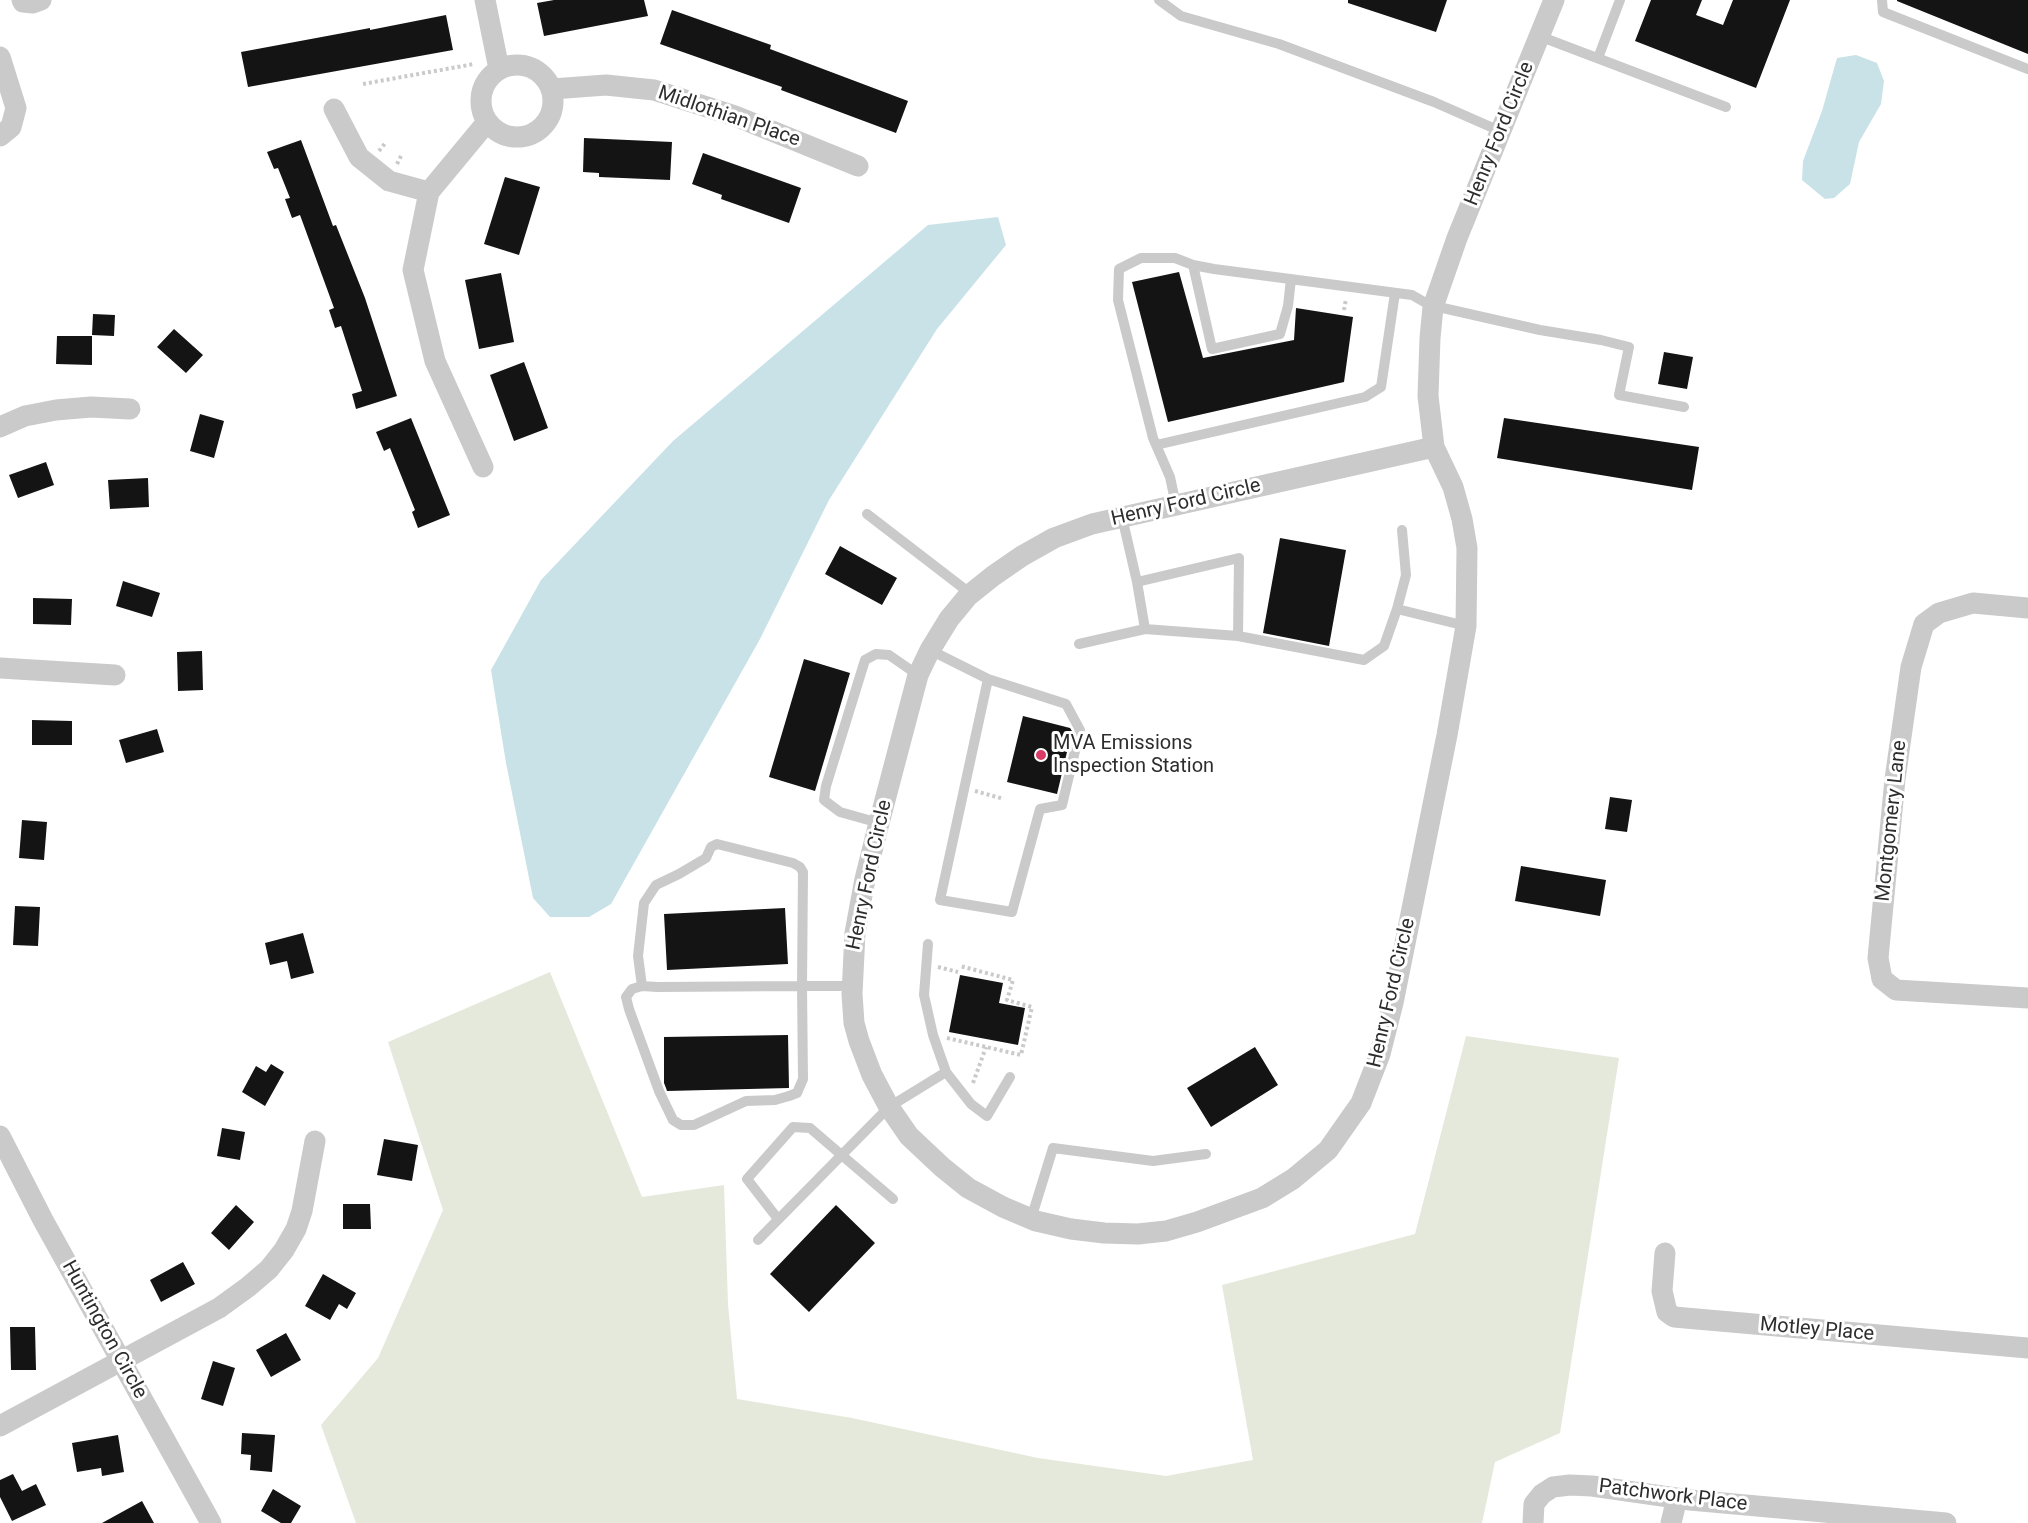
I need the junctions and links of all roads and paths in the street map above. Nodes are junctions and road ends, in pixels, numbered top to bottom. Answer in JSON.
{"nodes":[{"id":1,"x":22,"y":0,"type":"edge"},
{"id":2,"x":41,"y":0,"type":"edge"},
{"id":3,"x":485,"y":0,"type":"edge"},
{"id":4,"x":1159,"y":0,"type":"edge"},
{"id":5,"x":1554,"y":0,"type":"edge"},
{"id":6,"x":1620,"y":0,"type":"edge"},
{"id":7,"x":1882,"y":0,"type":"edge"},
{"id":8,"x":1539,"y":36,"type":"junction"},
{"id":9,"x":0,"y":57,"type":"edge"},
{"id":10,"x":1598,"y":58,"type":"junction"},
{"id":11,"x":474,"y":64,"type":"dead end"},
{"id":12,"x":499,"y":69,"type":"junction"},
{"id":13,"x":2028,"y":69,"type":"edge"},
{"id":14,"x":363,"y":84,"type":"dead end"},
{"id":15,"x":552,"y":89,"type":"junction"},
{"id":16,"x":1726,"y":107,"type":"dead end"},
{"id":17,"x":334,"y":109,"type":"dead end"},
{"id":18,"x":487,"y":122,"type":"junction"},
{"id":19,"x":1500,"y":131,"type":"junction"},
{"id":20,"x":0,"y":136,"type":"edge"},
{"id":21,"x":858,"y":166,"type":"dead end"},
{"id":22,"x":429,"y":192,"type":"junction"},
{"id":23,"x":1193,"y":265,"type":"junction"},
{"id":24,"x":1291,"y":279,"type":"junction"},
{"id":25,"x":1395,"y":293,"type":"junction"},
{"id":26,"x":1433,"y":307,"type":"junction"},
{"id":27,"x":1684,"y":407,"type":"dead end"},
{"id":28,"x":130,"y":409,"type":"dead end"},
{"id":29,"x":0,"y":427,"type":"edge"},
{"id":30,"x":1156,"y":446,"type":"junction"},
{"id":31,"x":1434,"y":447,"type":"junction"},
{"id":32,"x":483,"y":467,"type":"dead end"},
{"id":33,"x":1176,"y":505,"type":"junction"},
{"id":34,"x":867,"y":514,"type":"dead end"},
{"id":35,"x":1122,"y":517,"type":"junction"},
{"id":36,"x":1402,"y":530,"type":"dead end"},
{"id":37,"x":1137,"y":582,"type":"junction"},
{"id":38,"x":971,"y":594,"type":"junction"},
{"id":39,"x":2028,"y":608,"type":"edge"},
{"id":40,"x":1397,"y":609,"type":"junction"},
{"id":41,"x":1466,"y":626,"type":"junction"},
{"id":42,"x":1145,"y":628,"type":"junction"},
{"id":43,"x":1238,"y":636,"type":"junction"},
{"id":44,"x":1079,"y":644,"type":"dead end"},
{"id":45,"x":930,"y":650,"type":"junction"},
{"id":46,"x":0,"y":668,"type":"edge"},
{"id":47,"x":115,"y":675,"type":"dead end"},
{"id":48,"x":918,"y":675,"type":"junction"},
{"id":49,"x":988,"y":679,"type":"junction"},
{"id":50,"x":964,"y":788,"type":"junction"},
{"id":51,"x":1004,"y":799,"type":"dead end"},
{"id":52,"x":879,"y":823,"type":"junction"},
{"id":53,"x":928,"y":944,"type":"dead end"},
{"id":54,"x":960,"y":966,"type":"dead end"},
{"id":55,"x":642,"y":986,"type":"junction"},
{"id":56,"x":802,"y":986,"type":"junction"},
{"id":57,"x":852,"y":986,"type":"junction"},
{"id":58,"x":2028,"y":998,"type":"edge"},
{"id":59,"x":947,"y":1038,"type":"dead end"},
{"id":60,"x":986,"y":1047,"type":"junction"},
{"id":61,"x":946,"y":1072,"type":"junction"},
{"id":62,"x":1010,"y":1077,"type":"dead end"},
{"id":63,"x":972,"y":1084,"type":"dead end"},
{"id":64,"x":889,"y":1107,"type":"junction"},
{"id":65,"x":0,"y":1136,"type":"edge"},
{"id":66,"x":315,"y":1141,"type":"dead end"},
{"id":67,"x":1206,"y":1154,"type":"dead end"},
{"id":68,"x":842,"y":1155,"type":"junction"},
{"id":69,"x":893,"y":1199,"type":"dead end"},
{"id":70,"x":778,"y":1219,"type":"junction"},
{"id":71,"x":1031,"y":1219,"type":"junction"},
{"id":72,"x":758,"y":1240,"type":"dead end"},
{"id":73,"x":1665,"y":1253,"type":"dead end"},
{"id":74,"x":2028,"y":1348,"type":"edge"},
{"id":75,"x":121,"y":1360,"type":"junction"},
{"id":76,"x":0,"y":1426,"type":"edge"},
{"id":77,"x":1677,"y":1498,"type":"junction"},
{"id":78,"x":1736,"y":1514,"type":"edge"},
{"id":79,"x":211,"y":1523,"type":"edge"},
{"id":80,"x":1533,"y":1523,"type":"edge"},
{"id":81,"x":1671,"y":1523,"type":"edge"},
{"id":82,"x":1946,"y":1523,"type":"edge"}],
"edges":[{"from":1,"to":2,"type":"street"},
{"from":3,"to":12,"type":"street"},
{"from":4,"to":19,"type":"lane"},
{"from":5,"to":8,"type":"street","name":"Henry Ford Circle"},
{"from":6,"to":10,"type":"lane"},
{"from":7,"to":13,"type":"lane"},
{"from":8,"to":10,"type":"lane"},
{"from":8,"to":19,"type":"street","name":"Henry Ford Circle"},
{"from":9,"to":20,"type":"street"},
{"from":10,"to":16,"type":"lane"},
{"from":11,"to":14,"type":"path"},
{"from":12,"to":15,"type":"street"},
{"from":12,"to":18,"type":"street"},
{"from":15,"to":18,"type":"street"},
{"from":15,"to":21,"type":"street","name":"Midlothian Place"},
{"from":17,"to":22,"type":"street"},
{"from":18,"to":22,"type":"street"},
{"from":19,"to":26,"type":"street","name":"Henry Ford Circle"},
{"from":22,"to":32,"type":"street"},
{"from":23,"to":24,"type":"lane"},
{"from":23,"to":24,"type":"lane"},
{"from":23,"to":30,"type":"lane"},
{"from":24,"to":25,"type":"lane"},
{"from":25,"to":26,"type":"lane"},
{"from":25,"to":30,"type":"lane"},
{"from":26,"to":27,"type":"lane"},
{"from":26,"to":31,"type":"street","name":"Henry Ford Circle"},
{"from":28,"to":29,"type":"street"},
{"from":30,"to":33,"type":"lane"},
{"from":31,"to":33,"type":"street","name":"Henry Ford Circle"},
{"from":31,"to":41,"type":"street","name":"Henry Ford Circle"},
{"from":33,"to":35,"type":"street","name":"Henry Ford Circle"},
{"from":34,"to":38,"type":"lane"},
{"from":35,"to":37,"type":"lane"},
{"from":35,"to":38,"type":"street","name":"Henry Ford Circle"},
{"from":36,"to":40,"type":"lane"},
{"from":37,"to":42,"type":"lane"},
{"from":37,"to":43,"type":"lane"},
{"from":38,"to":45,"type":"street","name":"Henry Ford Circle"},
{"from":39,"to":58,"type":"street","name":"Montgomery Lane"},
{"from":40,"to":41,"type":"lane"},
{"from":40,"to":43,"type":"lane"},
{"from":41,"to":71,"type":"street","name":"Henry Ford Circle"},
{"from":42,"to":43,"type":"lane"},
{"from":42,"to":44,"type":"lane"},
{"from":45,"to":48,"type":"street","name":"Henry Ford Circle"},
{"from":45,"to":49,"type":"lane"},
{"from":46,"to":47,"type":"street"},
{"from":48,"to":52,"type":"street","name":"Henry Ford Circle"},
{"from":48,"to":52,"type":"lane"},
{"from":49,"to":50,"type":"lane"},
{"from":49,"to":50,"type":"lane"},
{"from":50,"to":51,"type":"path"},
{"from":52,"to":57,"type":"street","name":"Henry Ford Circle"},
{"from":53,"to":61,"type":"lane"},
{"from":54,"to":60,"type":"path"},
{"from":55,"to":56,"type":"lane"},
{"from":55,"to":56,"type":"lane"},
{"from":55,"to":56,"type":"lane"},
{"from":56,"to":57,"type":"lane"},
{"from":57,"to":64,"type":"street","name":"Henry Ford Circle"},
{"from":59,"to":60,"type":"path"},
{"from":60,"to":63,"type":"path"},
{"from":61,"to":62,"type":"lane"},
{"from":61,"to":64,"type":"lane"},
{"from":64,"to":68,"type":"lane"},
{"from":64,"to":71,"type":"street","name":"Henry Ford Circle"},
{"from":65,"to":75,"type":"street","name":"Huntington Circle"},
{"from":66,"to":75,"type":"street"},
{"from":67,"to":71,"type":"lane"},
{"from":68,"to":69,"type":"lane"},
{"from":68,"to":70,"type":"lane"},
{"from":68,"to":70,"type":"lane"},
{"from":70,"to":72,"type":"lane"},
{"from":73,"to":74,"type":"street","name":"Motley Place"},
{"from":75,"to":76,"type":"street"},
{"from":75,"to":79,"type":"street","name":"Huntington Circle"},
{"from":77,"to":78,"type":"street","name":"Patchwork Place"},
{"from":77,"to":80,"type":"street","name":"Patchwork Place"},
{"from":77,"to":81,"type":"street"},
{"from":78,"to":82,"type":"street","name":"Patchwork Place"}]}
